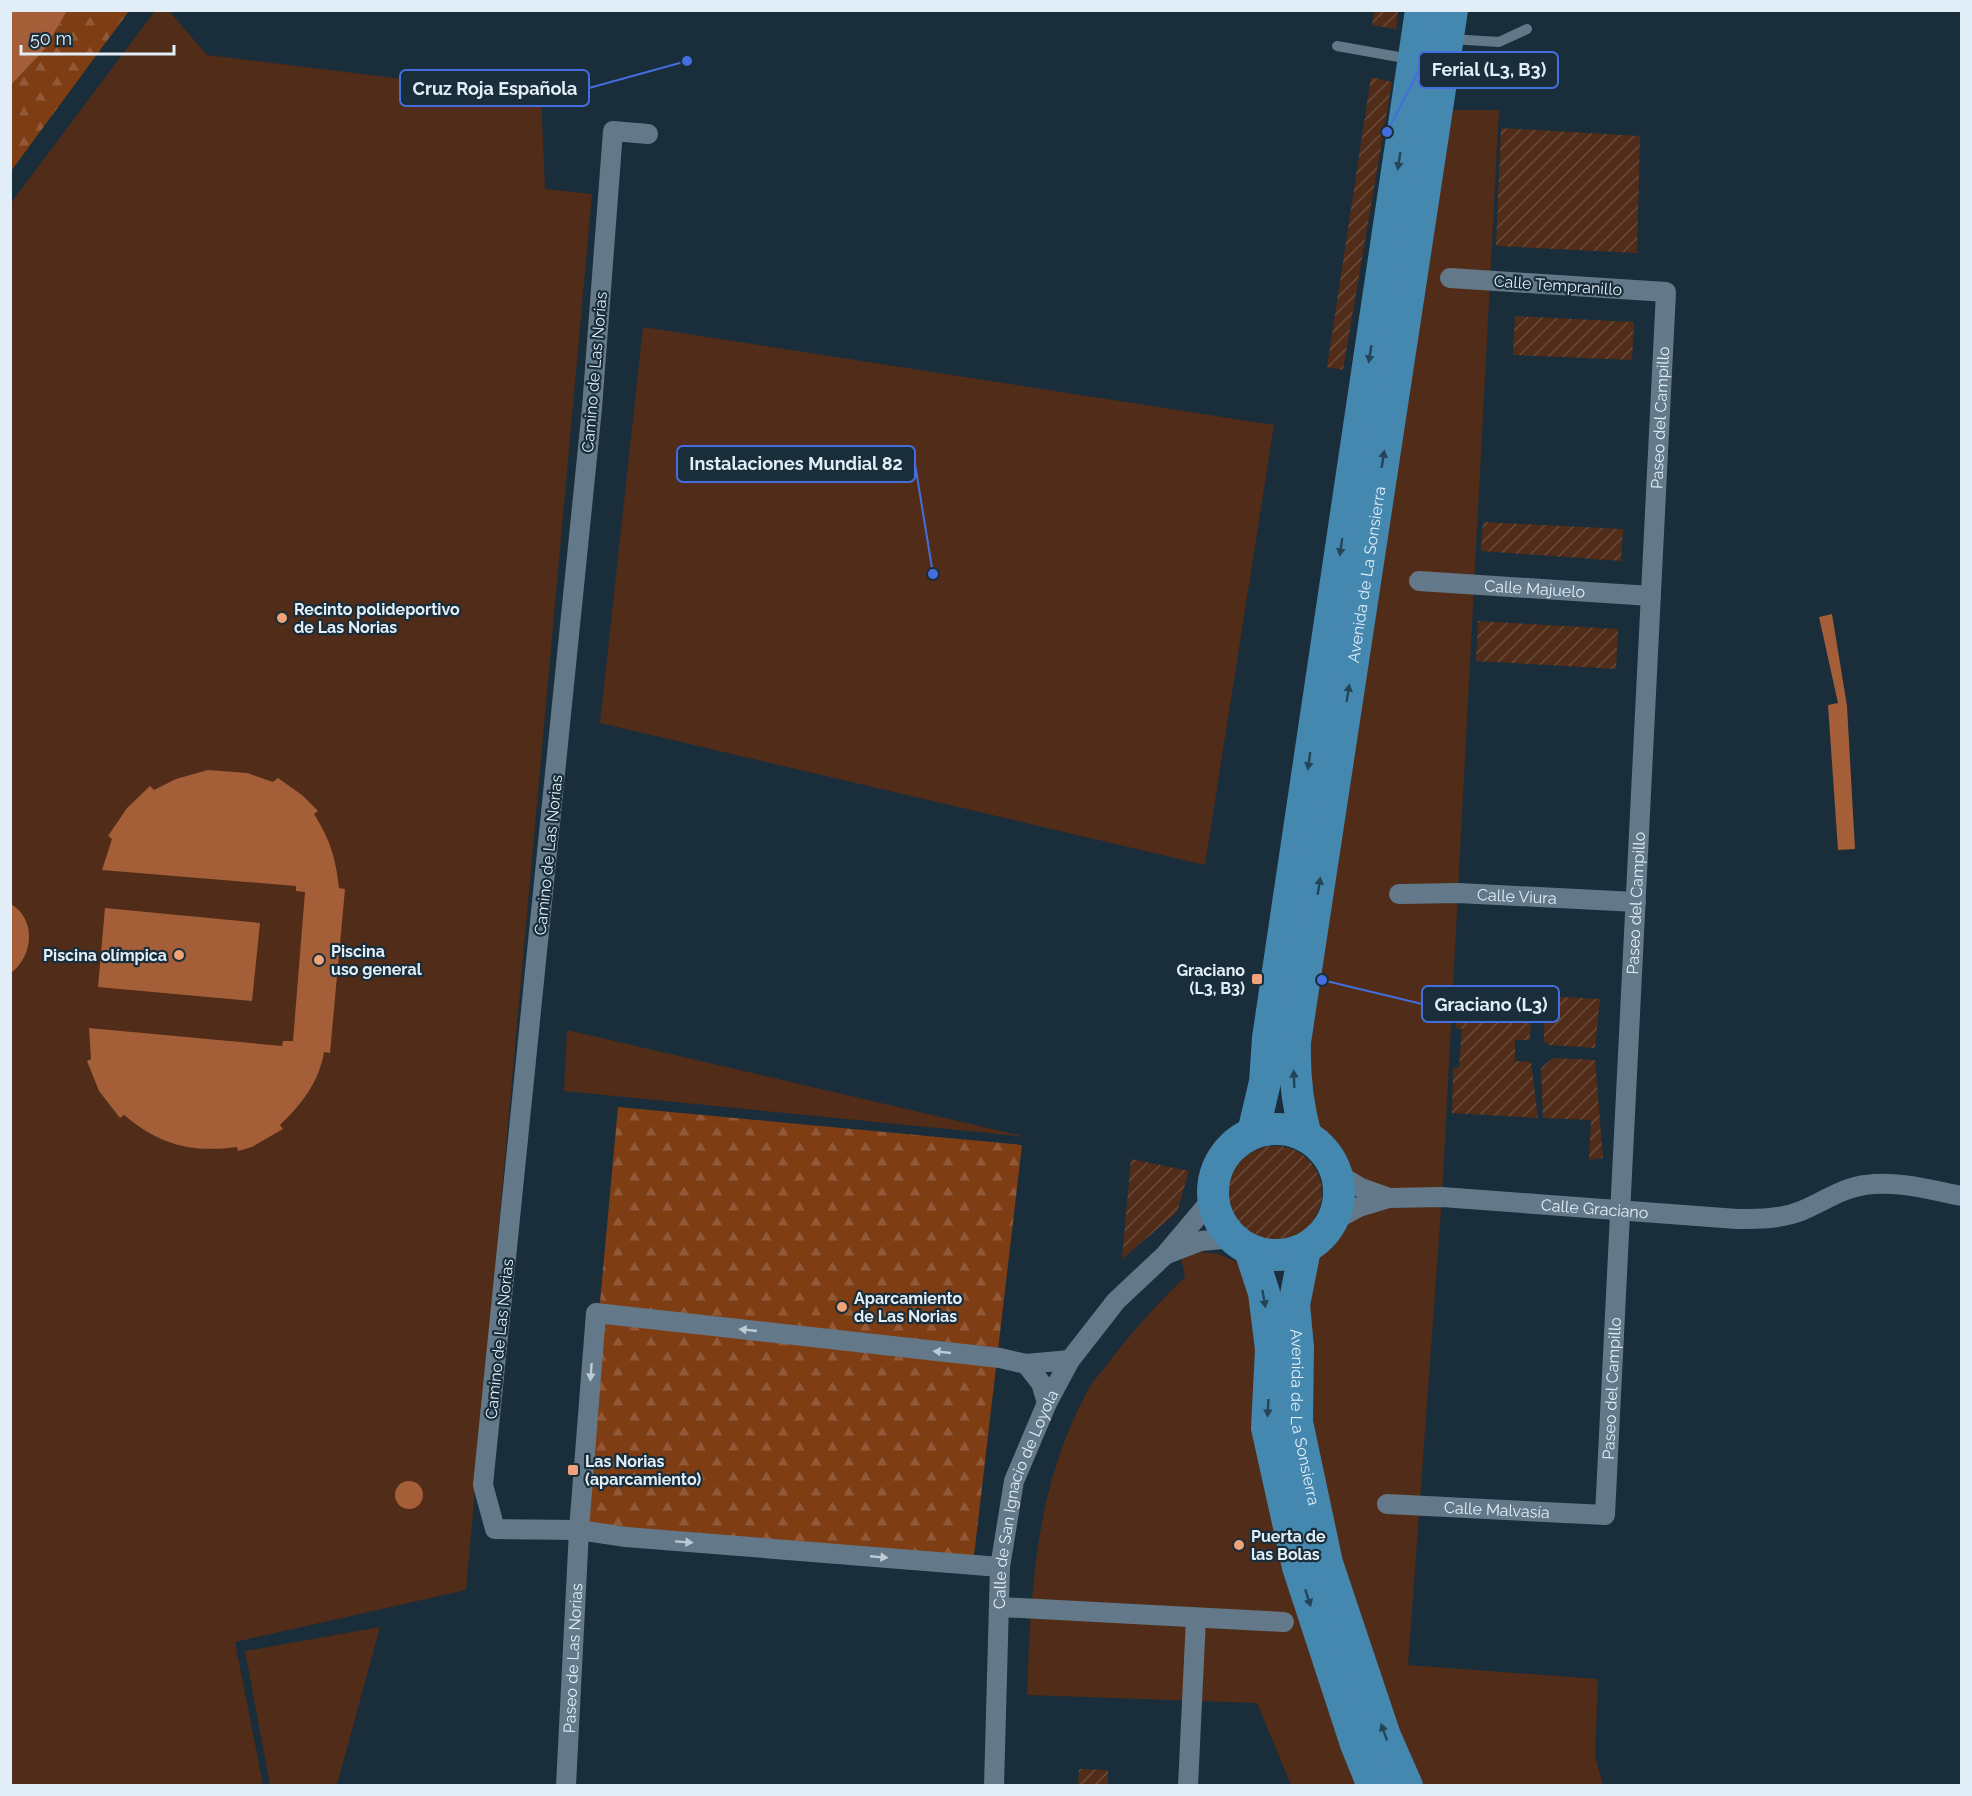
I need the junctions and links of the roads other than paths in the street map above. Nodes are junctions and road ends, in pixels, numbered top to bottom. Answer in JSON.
{"nodes":[{"id":1,"x":1421,"y":10,"type":"edge"},
{"id":2,"x":1449,"y":25,"type":"edge"},
{"id":3,"x":1527,"y":28,"type":"dead end"},
{"id":4,"x":1337,"y":46,"type":"dead end"},
{"id":5,"x":1414,"y":60,"type":"junction"},
{"id":6,"x":648,"y":134,"type":"dead end"},
{"id":7,"x":1450,"y":278,"type":"dead end"},
{"id":8,"x":1666,"y":292,"type":"joint"},
{"id":9,"x":1419,"y":581,"type":"dead end"},
{"id":10,"x":1651,"y":596,"type":"junction"},
{"id":11,"x":1399,"y":894,"type":"dead end"},
{"id":12,"x":1636,"y":902,"type":"junction"},
{"id":13,"x":1253,"y":1133,"type":"junction"},
{"id":14,"x":1306,"y":1136,"type":"junction"},
{"id":15,"x":1336,"y":1173,"type":"junction"},
{"id":16,"x":1962,"y":1196,"type":"edge"},
{"id":17,"x":1213,"y":1198,"type":"junction"},
{"id":18,"x":1389,"y":1198,"type":"junction"},
{"id":19,"x":1620,"y":1211,"type":"junction"},
{"id":20,"x":1333,"y":1221,"type":"junction"},
{"id":21,"x":1241,"y":1244,"type":"junction"},
{"id":22,"x":1305,"y":1249,"type":"junction"},
{"id":23,"x":1165,"y":1255,"type":"junction"},
{"id":24,"x":1070,"y":1360,"type":"junction"},
{"id":25,"x":1026,"y":1364,"type":"junction"},
{"id":26,"x":1047,"y":1403,"type":"junction"},
{"id":27,"x":1387,"y":1504,"type":"dead end"},
{"id":28,"x":1605,"y":1515,"type":"joint"},
{"id":29,"x":579,"y":1530,"type":"junction"},
{"id":30,"x":1000,"y":1567,"type":"junction"},
{"id":31,"x":1000,"y":1607,"type":"junction"},
{"id":32,"x":1196,"y":1618,"type":"junction"},
{"id":33,"x":1284,"y":1622,"type":"dead end"},
{"id":34,"x":566,"y":1785,"type":"edge"},
{"id":35,"x":994,"y":1785,"type":"edge"},
{"id":36,"x":1188,"y":1785,"type":"edge"},
{"id":37,"x":1373,"y":1785,"type":"edge"},
{"id":38,"x":1407,"y":1785,"type":"edge"}],
"edges":[{"from":1,"to":5,"type":"main road","name":"Avenida de La Sonsierra"},
{"from":2,"to":3,"type":"lane"},
{"from":14,"to":2,"type":"main road","name":"Avenida de La Sonsierra","one_way":true},
{"from":4,"to":5,"type":"lane"},
{"from":5,"to":13,"type":"main road","name":"Avenida de La Sonsierra","one_way":true},
{"from":6,"to":29,"type":"street","name":"Camino de Las Norias"},
{"from":7,"to":8,"type":"street","name":"Calle Tempranillo"},
{"from":8,"to":10,"type":"street","name":"Paseo del Campillo"},
{"from":9,"to":10,"type":"street","name":"Calle Majuelo"},
{"from":10,"to":12,"type":"street","name":"Paseo del Campillo"},
{"from":11,"to":12,"type":"street","name":"Calle Viura"},
{"from":12,"to":19,"type":"street","name":"Paseo del Campillo"},
{"from":13,"to":14,"type":"main road"},
{"from":13,"to":17,"type":"main road"},
{"from":14,"to":15,"type":"main road"},
{"from":15,"to":18,"type":"street","name":"Calle Graciano"},
{"from":15,"to":20,"type":"main road"},
{"from":16,"to":19,"type":"street","name":"Calle Graciano"},
{"from":17,"to":21,"type":"main road"},
{"from":17,"to":23,"type":"street","name":"Calle de San Ignacio de Loyola"},
{"from":18,"to":19,"type":"street","name":"Calle Graciano"},
{"from":18,"to":20,"type":"street","name":"Calle Graciano"},
{"from":19,"to":28,"type":"street","name":"Paseo del Campillo"},
{"from":20,"to":22,"type":"main road"},
{"from":21,"to":22,"type":"main road"},
{"from":21,"to":23,"type":"street","name":"Calle de San Ignacio de Loyola"},
{"from":21,"to":37,"type":"main road","name":"Avenida de La Sonsierra","one_way":true},
{"from":38,"to":22,"type":"main road","name":"Avenida de La Sonsierra","one_way":true},
{"from":23,"to":24,"type":"street","name":"Calle de San Ignacio de Loyola"},
{"from":24,"to":25,"type":"street"},
{"from":24,"to":26,"type":"street","name":"Calle de San Ignacio de Loyola"},
{"from":25,"to":26,"type":"street"},
{"from":25,"to":29,"type":"street","name":"Paseo de Las Norias","one_way":true},
{"from":26,"to":30,"type":"street","name":"Calle de San Ignacio de Loyola"},
{"from":27,"to":28,"type":"street","name":"Calle Malvasía"},
{"from":29,"to":30,"type":"street","one_way":true},
{"from":29,"to":34,"type":"street","name":"Paseo de Las Norias"},
{"from":30,"to":31,"type":"street","name":"Calle de San Ignacio de Loyola"},
{"from":31,"to":32,"type":"street"},
{"from":31,"to":35,"type":"street","name":"Calle de San Ignacio de Loyola"},
{"from":32,"to":33,"type":"street"},
{"from":32,"to":36,"type":"street"}]}
